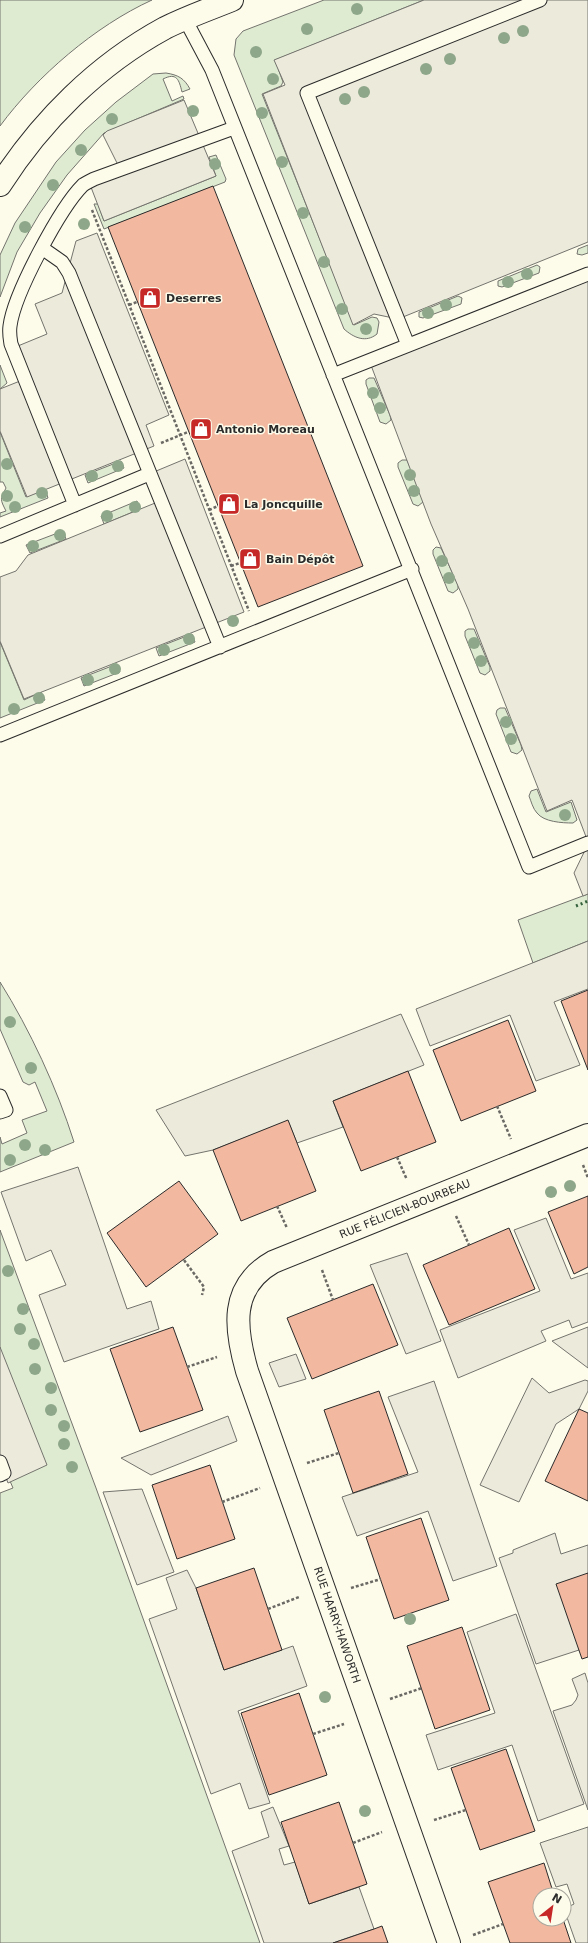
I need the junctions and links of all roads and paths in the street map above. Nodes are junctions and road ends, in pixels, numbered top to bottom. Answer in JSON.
{"nodes":[{"id":1,"x":232,"y":0,"type":"edge"},
{"id":2,"x":540,"y":0,"type":"edge"},
{"id":3,"x":185,"y":19,"type":"junction"},
{"id":4,"x":234,"y":128,"type":"junction"},
{"id":5,"x":0,"y":185,"type":"edge"},
{"id":6,"x":90,"y":204,"type":"dead end"},
{"id":7,"x":42,"y":248,"type":"junction"},
{"id":8,"x":588,"y":274,"type":"edge"},
{"id":9,"x":137,"y":302,"type":"dead end"},
{"id":10,"x":129,"y":305,"type":"junction"},
{"id":11,"x":408,"y":345,"type":"junction"},
{"id":12,"x":333,"y":374,"type":"junction"},
{"id":13,"x":188,"y":432,"type":"dead end"},
{"id":14,"x":180,"y":436,"type":"junction"},
{"id":15,"x":154,"y":446,"type":"dead end"},
{"id":16,"x":149,"y":474,"type":"junction"},
{"id":17,"x":75,"y":505,"type":"junction"},
{"id":18,"x":218,"y":506,"type":"dead end"},
{"id":19,"x":209,"y":510,"type":"junction"},
{"id":20,"x":0,"y":536,"type":"edge"},
{"id":21,"x":240,"y":563,"type":"dead end"},
{"id":22,"x":231,"y":566,"type":"junction"},
{"id":23,"x":412,"y":569,"type":"junction"},
{"id":24,"x":251,"y":618,"type":"dead end"},
{"id":25,"x":220,"y":647,"type":"junction"},
{"id":26,"x":0,"y":735,"type":"edge"},
{"id":27,"x":588,"y":843,"type":"edge"},
{"id":28,"x":0,"y":1096,"type":"edge"},
{"id":29,"x":497,"y":1106,"type":"dead end"},
{"id":30,"x":0,"y":1112,"type":"edge"},
{"id":31,"x":588,"y":1135,"type":"edge"},
{"id":32,"x":520,"y":1162,"type":"junction"},
{"id":33,"x":184,"y":1260,"type":"dead end"},
{"id":34,"x":202,"y":1295,"type":"dead end"},
{"id":35,"x":239,"y":1304,"type":"joint"},
{"id":36,"x":241,"y":1349,"type":"junction"},
{"id":37,"x":187,"y":1367,"type":"dead end"},
{"id":38,"x":339,"y":1453,"type":"dead end"},
{"id":39,"x":0,"y":1462,"type":"edge"},
{"id":40,"x":0,"y":1475,"type":"edge"},
{"id":41,"x":284,"y":1475,"type":"junction"},
{"id":42,"x":222,"y":1502,"type":"dead end"},
{"id":43,"x":323,"y":1587,"type":"junction"},
{"id":44,"x":268,"y":1609,"type":"dead end"},
{"id":45,"x":422,"y":1688,"type":"dead end"},
{"id":46,"x":367,"y":1711,"type":"junction"},
{"id":47,"x":313,"y":1734,"type":"dead end"},
{"id":48,"x":466,"y":1810,"type":"dead end"},
{"id":49,"x":409,"y":1828,"type":"junction"},
{"id":50,"x":503,"y":1924,"type":"dead end"},
{"id":51,"x":449,"y":1943,"type":"edge"}],
"edges":[{"from":1,"to":3,"type":"street"},
{"from":2,"to":11,"type":"lane"},
{"from":3,"to":4,"type":"lane"},
{"from":3,"to":5,"type":"street"},
{"from":4,"to":7,"type":"lane"},
{"from":4,"to":12,"type":"lane"},
{"from":6,"to":10,"type":"path"},
{"from":7,"to":16,"type":"lane"},
{"from":7,"to":17,"type":"lane"},
{"from":8,"to":11,"type":"lane"},
{"from":9,"to":10,"type":"path"},
{"from":10,"to":14,"type":"path"},
{"from":11,"to":12,"type":"lane"},
{"from":12,"to":23,"type":"lane"},
{"from":13,"to":14,"type":"path"},
{"from":14,"to":15,"type":"path"},
{"from":14,"to":19,"type":"path"},
{"from":16,"to":17,"type":"lane"},
{"from":16,"to":25,"type":"lane"},
{"from":17,"to":20,"type":"lane"},
{"from":18,"to":19,"type":"path"},
{"from":19,"to":22,"type":"path"},
{"from":21,"to":22,"type":"path"},
{"from":22,"to":24,"type":"path"},
{"from":23,"to":25,"type":"lane"},
{"from":23,"to":27,"type":"lane"},
{"from":25,"to":26,"type":"lane"},
{"from":28,"to":30,"type":"lane"},
{"from":29,"to":32,"type":"path"},
{"from":31,"to":32,"type":"street","name":"RUE FÉLICIEN-BOURBEAU"},
{"from":32,"to":35,"type":"street","name":"RUE FÉLICIEN-BOURBEAU"},
{"from":33,"to":34,"type":"path"},
{"from":35,"to":36,"type":"street","name":"RUE HARRY-HAWORTH"},
{"from":36,"to":37,"type":"path"},
{"from":36,"to":41,"type":"street","name":"RUE HARRY-HAWORTH"},
{"from":38,"to":41,"type":"path"},
{"from":39,"to":40,"type":"lane"},
{"from":41,"to":42,"type":"path"},
{"from":41,"to":43,"type":"street","name":"RUE HARRY-HAWORTH"},
{"from":43,"to":44,"type":"path"},
{"from":43,"to":46,"type":"street","name":"RUE HARRY-HAWORTH"},
{"from":45,"to":46,"type":"path"},
{"from":46,"to":47,"type":"path"},
{"from":46,"to":49,"type":"street","name":"RUE HARRY-HAWORTH"},
{"from":48,"to":49,"type":"path"},
{"from":49,"to":51,"type":"street","name":"RUE HARRY-HAWORTH"},
{"from":50,"to":51,"type":"path"}]}
